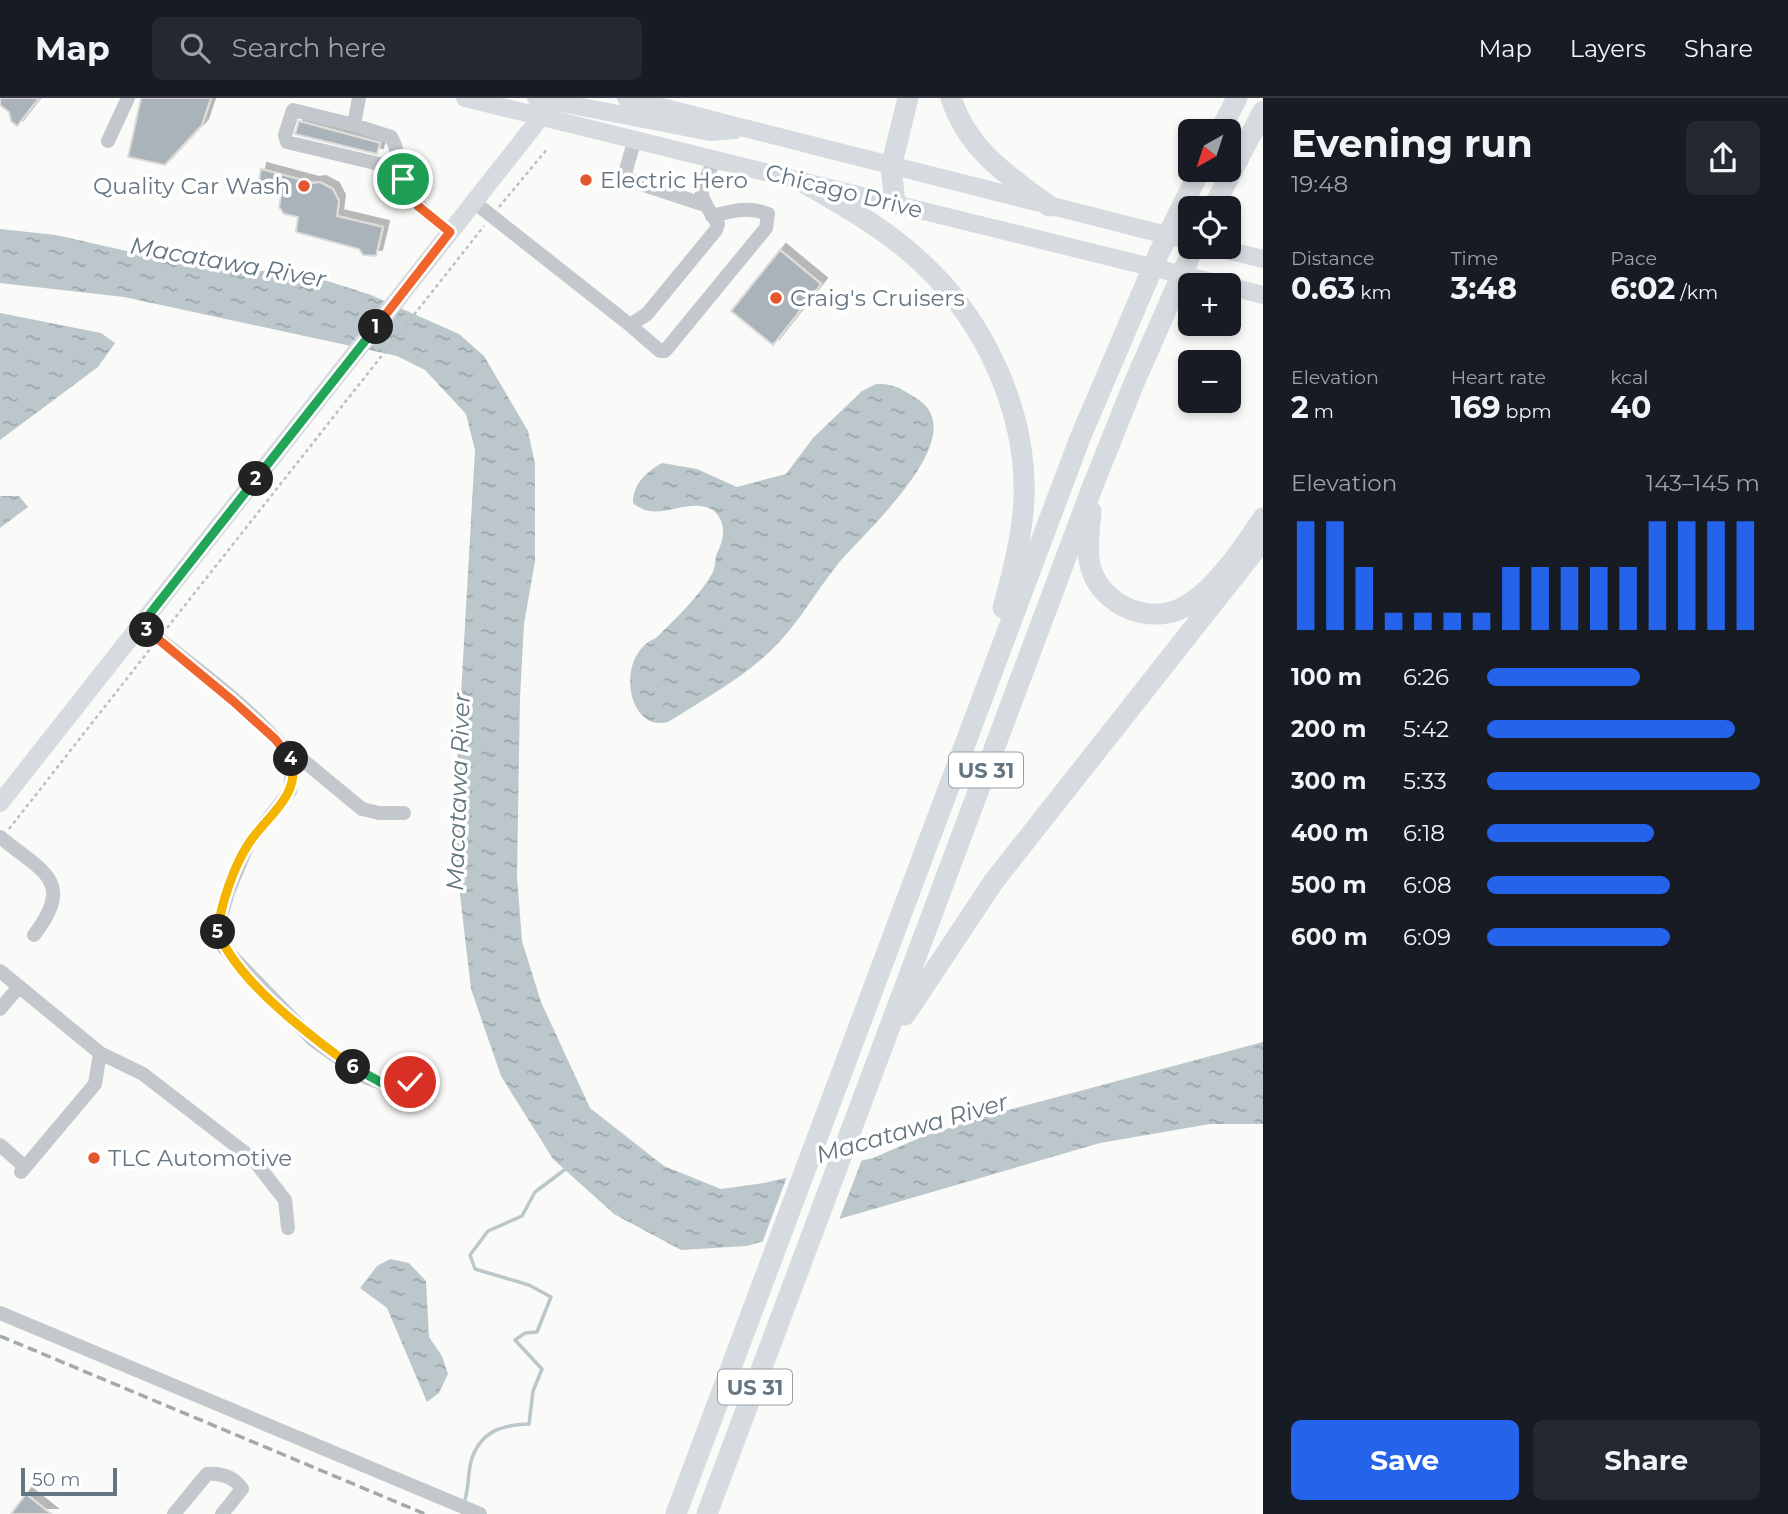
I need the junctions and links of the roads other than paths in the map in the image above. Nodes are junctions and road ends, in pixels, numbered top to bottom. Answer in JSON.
{"nodes":[{"id":1,"x":128,"y":98,"type":"edge"},
{"id":2,"x":359,"y":98,"type":"edge"},
{"id":3,"x":465,"y":98,"type":"edge"},
{"id":4,"x":626,"y":98,"type":"edge"},
{"id":5,"x":908,"y":98,"type":"edge"},
{"id":6,"x":951,"y":98,"type":"edge"},
{"id":7,"x":1220,"y":98,"type":"edge"},
{"id":8,"x":1237,"y":98,"type":"edge"},
{"id":9,"x":549,"y":99,"type":"edge"},
{"id":10,"x":1263,"y":111,"type":"edge"},
{"id":11,"x":540,"y":118,"type":"junction"},
{"id":12,"x":1216,"y":119,"type":"edge"},
{"id":13,"x":1226,"y":119,"type":"edge"},
{"id":14,"x":354,"y":125,"type":"junction"},
{"id":15,"x":749,"y":129,"type":"junction"},
{"id":16,"x":635,"y":139,"type":"junction"},
{"id":17,"x":108,"y":141,"type":"dead end"},
{"id":18,"x":715,"y":158,"type":"junction"},
{"id":19,"x":891,"y":167,"type":"junction"},
{"id":20,"x":400,"y":169,"type":"junction"},
{"id":21,"x":801,"y":181,"type":"junction"},
{"id":22,"x":1194,"y":182,"type":"edge"},
{"id":23,"x":1219,"y":196,"type":"edge"},
{"id":24,"x":474,"y":202,"type":"junction"},
{"id":25,"x":702,"y":204,"type":"junction"},
{"id":26,"x":895,"y":204,"type":"junction"},
{"id":27,"x":1049,"y":206,"type":"junction"},
{"id":28,"x":712,"y":216,"type":"junction"},
{"id":29,"x":450,"y":232,"type":"junction"},
{"id":30,"x":1178,"y":238,"type":"edge"},
{"id":31,"x":1241,"y":254,"type":"edge"},
{"id":32,"x":1189,"y":259,"type":"edge"},
{"id":33,"x":1263,"y":259,"type":"edge"},
{"id":34,"x":1178,"y":274,"type":"edge"},
{"id":35,"x":1241,"y":290,"type":"edge"},
{"id":36,"x":1263,"y":295,"type":"edge"},
{"id":37,"x":630,"y":325,"type":"junction"},
{"id":38,"x":1092,"y":488,"type":"junction"},
{"id":39,"x":1263,"y":518,"type":"edge"},
{"id":40,"x":1263,"y":540,"type":"edge"},
{"id":41,"x":141,"y":625,"type":"junction"},
{"id":42,"x":976,"y":713,"type":"junction"},
{"id":43,"x":279,"y":743,"type":"junction"},
{"id":44,"x":0,"y":803,"type":"edge"},
{"id":45,"x":404,"y":813,"type":"dead end"},
{"id":46,"x":1,"y":838,"type":"edge"},
{"id":47,"x":34,"y":935,"type":"dead end"},
{"id":48,"x":0,"y":971,"type":"edge"},
{"id":49,"x":19,"y":987,"type":"junction"},
{"id":50,"x":0,"y":1009,"type":"edge"},
{"id":51,"x":881,"y":1052,"type":"junction"},
{"id":52,"x":100,"y":1053,"type":"junction"},
{"id":53,"x":410,"y":1082,"type":"dead end"},
{"id":54,"x":0,"y":1145,"type":"edge"},
{"id":55,"x":288,"y":1228,"type":"dead end"},
{"id":56,"x":0,"y":1313,"type":"edge"},
{"id":57,"x":174,"y":1514,"type":"edge"},
{"id":58,"x":222,"y":1514,"type":"edge"},
{"id":59,"x":480,"y":1514,"type":"edge"},
{"id":60,"x":676,"y":1514,"type":"edge"},
{"id":61,"x":707,"y":1514,"type":"edge"}],
"edges":[{"from":1,"to":17,"type":"lane"},
{"from":2,"to":14,"type":"lane"},
{"from":3,"to":11,"type":"main road","name":"Chicago Drive"},
{"from":4,"to":15,"type":"main road","name":"Chicago Drive"},
{"from":5,"to":19,"type":"highway"},
{"from":6,"to":27,"type":"highway"},
{"from":7,"to":12,"type":"highway"},
{"from":8,"to":13,"type":"highway"},
{"from":9,"to":11,"type":"main road"},
{"from":9,"to":15,"type":"main road"},
{"from":10,"to":23,"type":"highway"},
{"from":11,"to":16,"type":"main road","name":"Chicago Drive"},
{"from":11,"to":24,"type":"main road"},
{"from":14,"to":20,"type":"lane"},
{"from":14,"to":20,"type":"lane"},
{"from":15,"to":19,"type":"main road","name":"Chicago Drive"},
{"from":16,"to":18,"type":"main road","name":"Chicago Drive"},
{"from":16,"to":25,"type":"lane"},
{"from":18,"to":21,"type":"main road","name":"Chicago Drive"},
{"from":18,"to":25,"type":"lane"},
{"from":19,"to":26,"type":"highway"},
{"from":19,"to":27,"type":"main road","name":"Chicago Drive"},
{"from":20,"to":29,"type":"lane"},
{"from":21,"to":26,"type":"main road","name":"Chicago Drive"},
{"from":21,"to":42,"type":"highway"},
{"from":22,"to":42,"type":"highway","number":"US 31"},
{"from":24,"to":29,"type":"main road"},
{"from":24,"to":37,"type":"lane"},
{"from":25,"to":28,"type":"lane"},
{"from":26,"to":34,"type":"main road","name":"Chicago Drive"},
{"from":27,"to":30,"type":"main road","name":"Chicago Drive"},
{"from":28,"to":37,"type":"lane"},
{"from":28,"to":37,"type":"lane"},
{"from":29,"to":41,"type":"main road"},
{"from":31,"to":33,"type":"main road"},
{"from":32,"to":38,"type":"highway","number":"US 31"},
{"from":35,"to":36,"type":"main road","name":"Chicago Drive"},
{"from":38,"to":39,"type":"highway"},
{"from":38,"to":51,"type":"highway","number":"US 31"},
{"from":40,"to":51,"type":"highway"},
{"from":41,"to":43,"type":"lane"},
{"from":41,"to":44,"type":"main road"},
{"from":42,"to":60,"type":"highway","number":"US 31"},
{"from":43,"to":45,"type":"lane"},
{"from":43,"to":53,"type":"lane"},
{"from":46,"to":47,"type":"lane"},
{"from":48,"to":49,"type":"lane"},
{"from":49,"to":50,"type":"lane"},
{"from":49,"to":52,"type":"lane"},
{"from":51,"to":61,"type":"highway","number":"US 31"},
{"from":52,"to":54,"type":"lane"},
{"from":52,"to":55,"type":"lane"},
{"from":56,"to":59,"type":"lane"},
{"from":57,"to":58,"type":"lane"}]}
